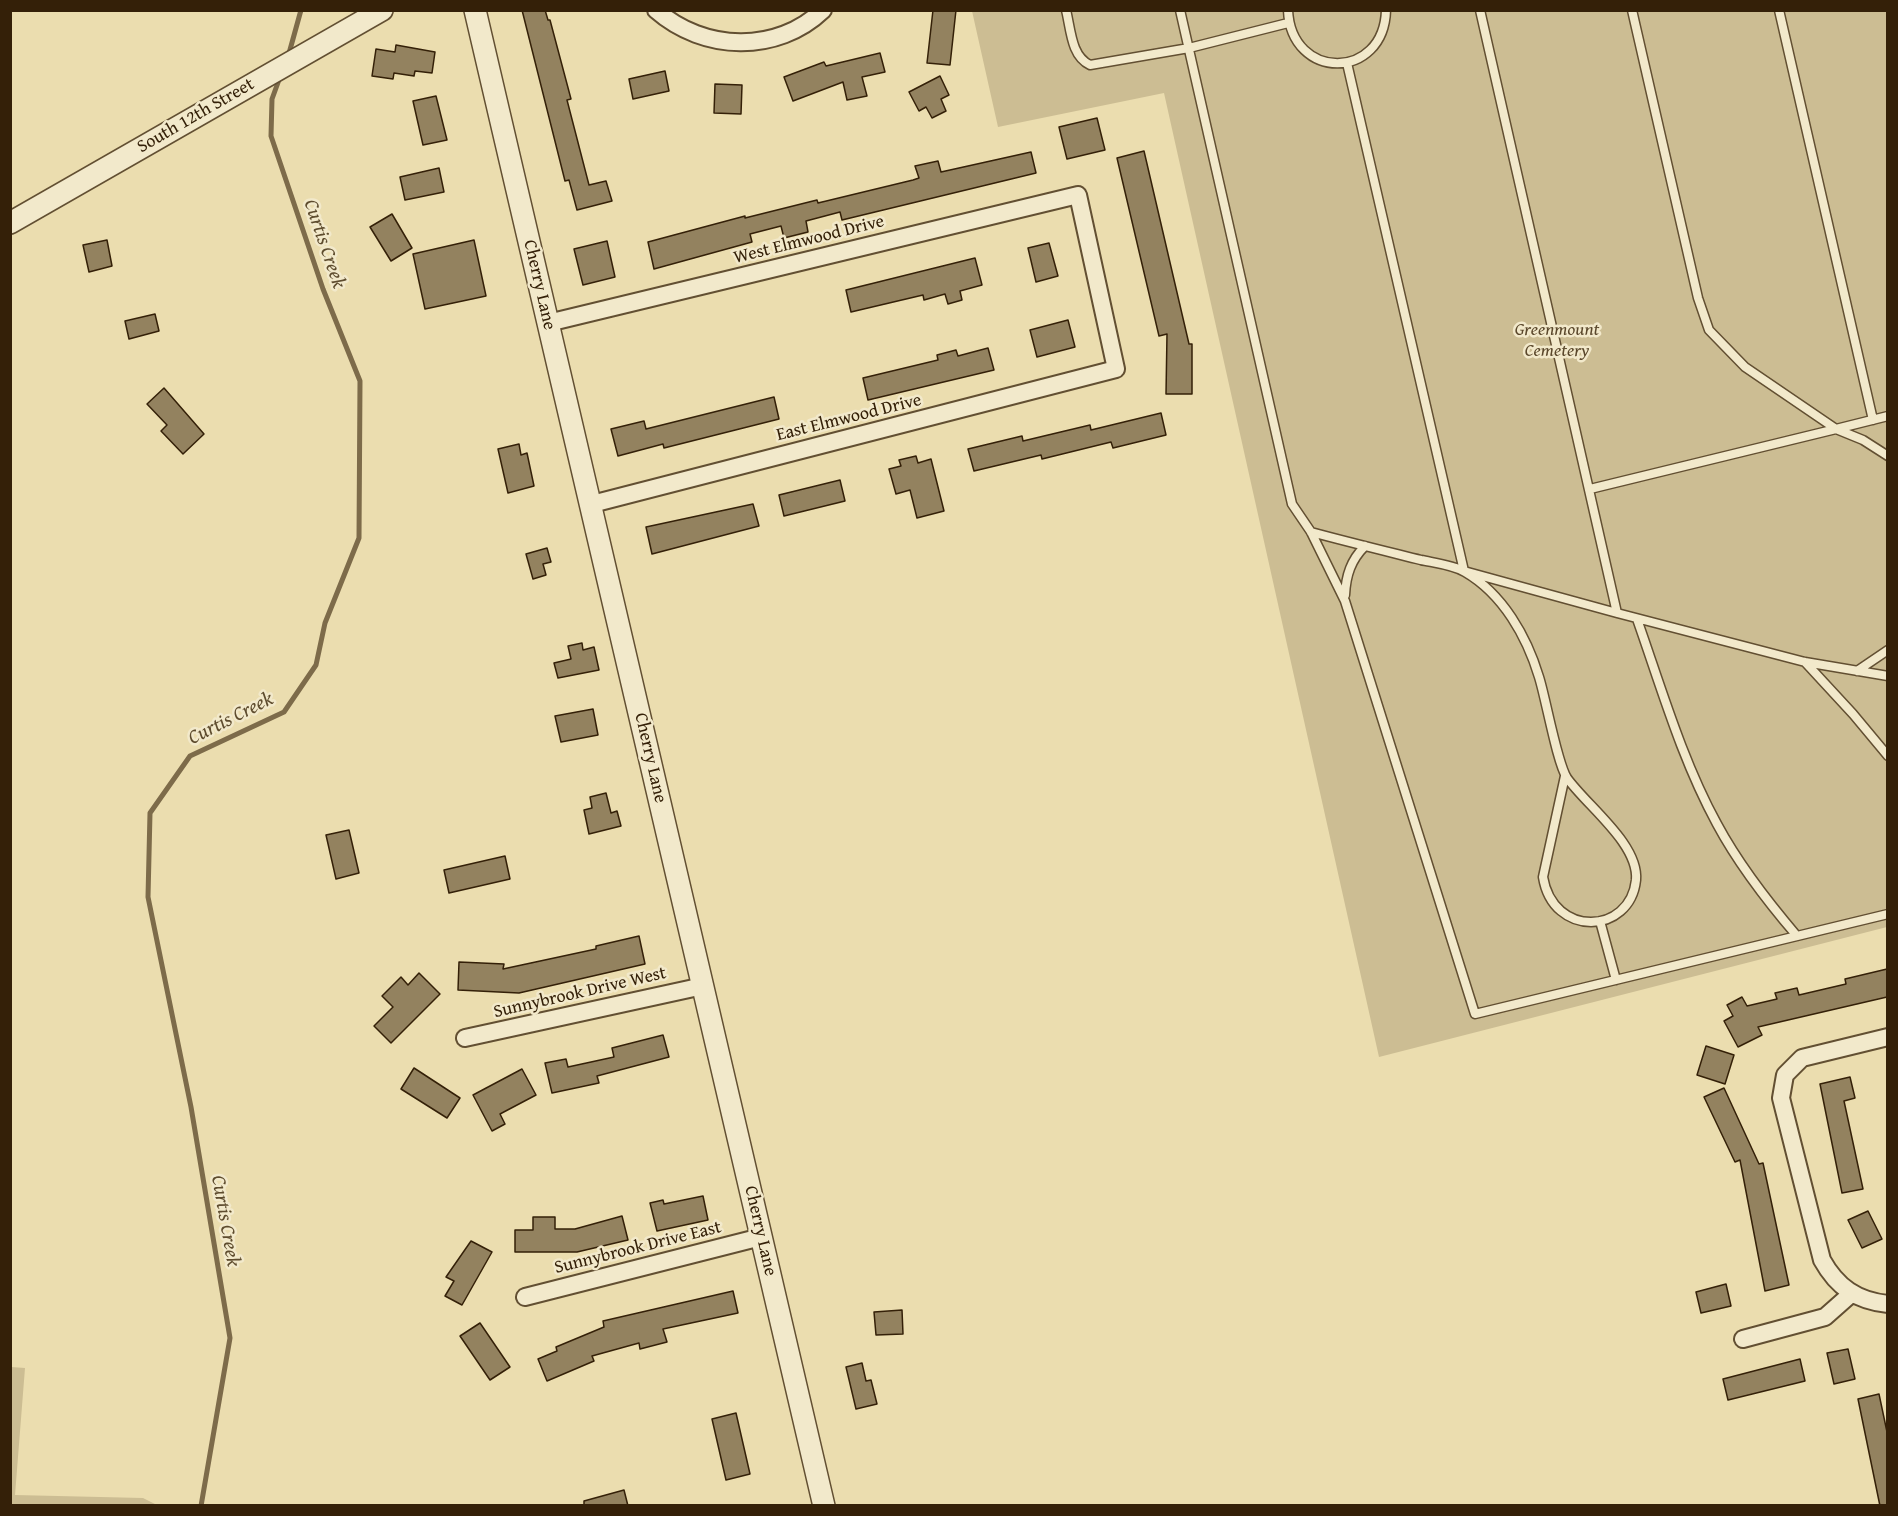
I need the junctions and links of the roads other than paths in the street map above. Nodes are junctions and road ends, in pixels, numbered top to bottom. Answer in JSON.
{"nodes":[{"id":1,"x":382,"y":10,"type":"edge"},
{"id":2,"x":475,"y":10,"type":"edge"},
{"id":3,"x":656,"y":10,"type":"edge"},
{"id":4,"x":823,"y":10,"type":"edge"},
{"id":5,"x":1066,"y":10,"type":"edge"},
{"id":6,"x":1180,"y":10,"type":"edge"},
{"id":7,"x":1288,"y":10,"type":"edge"},
{"id":8,"x":1386,"y":10,"type":"edge"},
{"id":9,"x":1480,"y":10,"type":"edge"},
{"id":10,"x":1632,"y":10,"type":"edge"},
{"id":11,"x":1779,"y":10,"type":"edge"},
{"id":12,"x":1288,"y":23,"type":"junction"},
{"id":13,"x":1189,"y":48,"type":"junction"},
{"id":14,"x":1347,"y":63,"type":"junction"},
{"id":15,"x":10,"y":223,"type":"edge"},
{"id":16,"x":548,"y":323,"type":"junction"},
{"id":17,"x":1116,"y":369,"type":"joint"},
{"id":18,"x":1887,"y":416,"type":"edge"},
{"id":19,"x":1873,"y":420,"type":"junction"},
{"id":20,"x":1836,"y":429,"type":"junction"},
{"id":21,"x":1887,"y":456,"type":"edge"},
{"id":22,"x":1590,"y":489,"type":"junction"},
{"id":23,"x":592,"y":504,"type":"junction"},
{"id":24,"x":1311,"y":532,"type":"junction"},
{"id":25,"x":1365,"y":546,"type":"junction"},
{"id":26,"x":1464,"y":571,"type":"junction"},
{"id":27,"x":1345,"y":602,"type":"junction"},
{"id":28,"x":1617,"y":613,"type":"junction"},
{"id":29,"x":1637,"y":619,"type":"junction"},
{"id":30,"x":1887,"y":650,"type":"edge"},
{"id":31,"x":1805,"y":662,"type":"junction"},
{"id":32,"x":1857,"y":671,"type":"junction"},
{"id":33,"x":1887,"y":676,"type":"edge"},
{"id":34,"x":1887,"y":756,"type":"edge"},
{"id":35,"x":1565,"y":776,"type":"junction"},
{"id":36,"x":1887,"y":914,"type":"edge"},
{"id":37,"x":1600,"y":921,"type":"junction"},
{"id":38,"x":1797,"y":936,"type":"junction"},
{"id":39,"x":1616,"y":980,"type":"junction"},
{"id":40,"x":703,"y":986,"type":"junction"},
{"id":41,"x":1887,"y":1037,"type":"edge"},
{"id":42,"x":465,"y":1038,"type":"dead end"},
{"id":43,"x":761,"y":1237,"type":"junction"},
{"id":44,"x":1851,"y":1294,"type":"junction"},
{"id":45,"x":525,"y":1297,"type":"dead end"},
{"id":46,"x":1887,"y":1304,"type":"edge"},
{"id":47,"x":1743,"y":1340,"type":"dead end"},
{"id":48,"x":824,"y":1506,"type":"edge"}],
"edges":[{"from":1,"to":15,"type":"street","name":"South 12th Street"},
{"from":2,"to":16,"type":"street","name":"Cherry Lane"},
{"from":3,"to":4,"type":"street"},
{"from":5,"to":13,"type":"lane"},
{"from":6,"to":13,"type":"lane"},
{"from":7,"to":12,"type":"lane"},
{"from":8,"to":14,"type":"lane"},
{"from":9,"to":22,"type":"lane"},
{"from":10,"to":20,"type":"lane"},
{"from":11,"to":19,"type":"lane"},
{"from":12,"to":13,"type":"lane"},
{"from":12,"to":14,"type":"lane"},
{"from":13,"to":24,"type":"lane"},
{"from":14,"to":26,"type":"lane"},
{"from":16,"to":17,"type":"street","name":"West Elmwood Drive"},
{"from":16,"to":23,"type":"street","name":"Cherry Lane"},
{"from":17,"to":23,"type":"street","name":"East Elmwood Drive"},
{"from":18,"to":19,"type":"lane"},
{"from":19,"to":20,"type":"lane"},
{"from":20,"to":21,"type":"lane"},
{"from":20,"to":22,"type":"lane"},
{"from":22,"to":28,"type":"lane"},
{"from":23,"to":40,"type":"street","name":"Cherry Lane"},
{"from":24,"to":25,"type":"lane"},
{"from":24,"to":27,"type":"lane"},
{"from":25,"to":26,"type":"lane"},
{"from":25,"to":27,"type":"lane"},
{"from":26,"to":28,"type":"lane"},
{"from":26,"to":35,"type":"lane"},
{"from":27,"to":39,"type":"lane"},
{"from":28,"to":29,"type":"lane"},
{"from":29,"to":31,"type":"lane"},
{"from":29,"to":38,"type":"lane"},
{"from":30,"to":32,"type":"lane"},
{"from":31,"to":32,"type":"lane"},
{"from":31,"to":34,"type":"lane"},
{"from":32,"to":33,"type":"lane"},
{"from":35,"to":37,"type":"lane"},
{"from":35,"to":37,"type":"lane"},
{"from":36,"to":38,"type":"lane"},
{"from":37,"to":39,"type":"lane"},
{"from":38,"to":39,"type":"lane"},
{"from":40,"to":42,"type":"street","name":"Sunnybrook Drive West"},
{"from":40,"to":43,"type":"street","name":"Cherry Lane"},
{"from":41,"to":44,"type":"street"},
{"from":43,"to":45,"type":"street","name":"Sunnybrook Drive East"},
{"from":43,"to":48,"type":"street","name":"Cherry Lane"},
{"from":44,"to":46,"type":"street"},
{"from":44,"to":47,"type":"street"}]}
